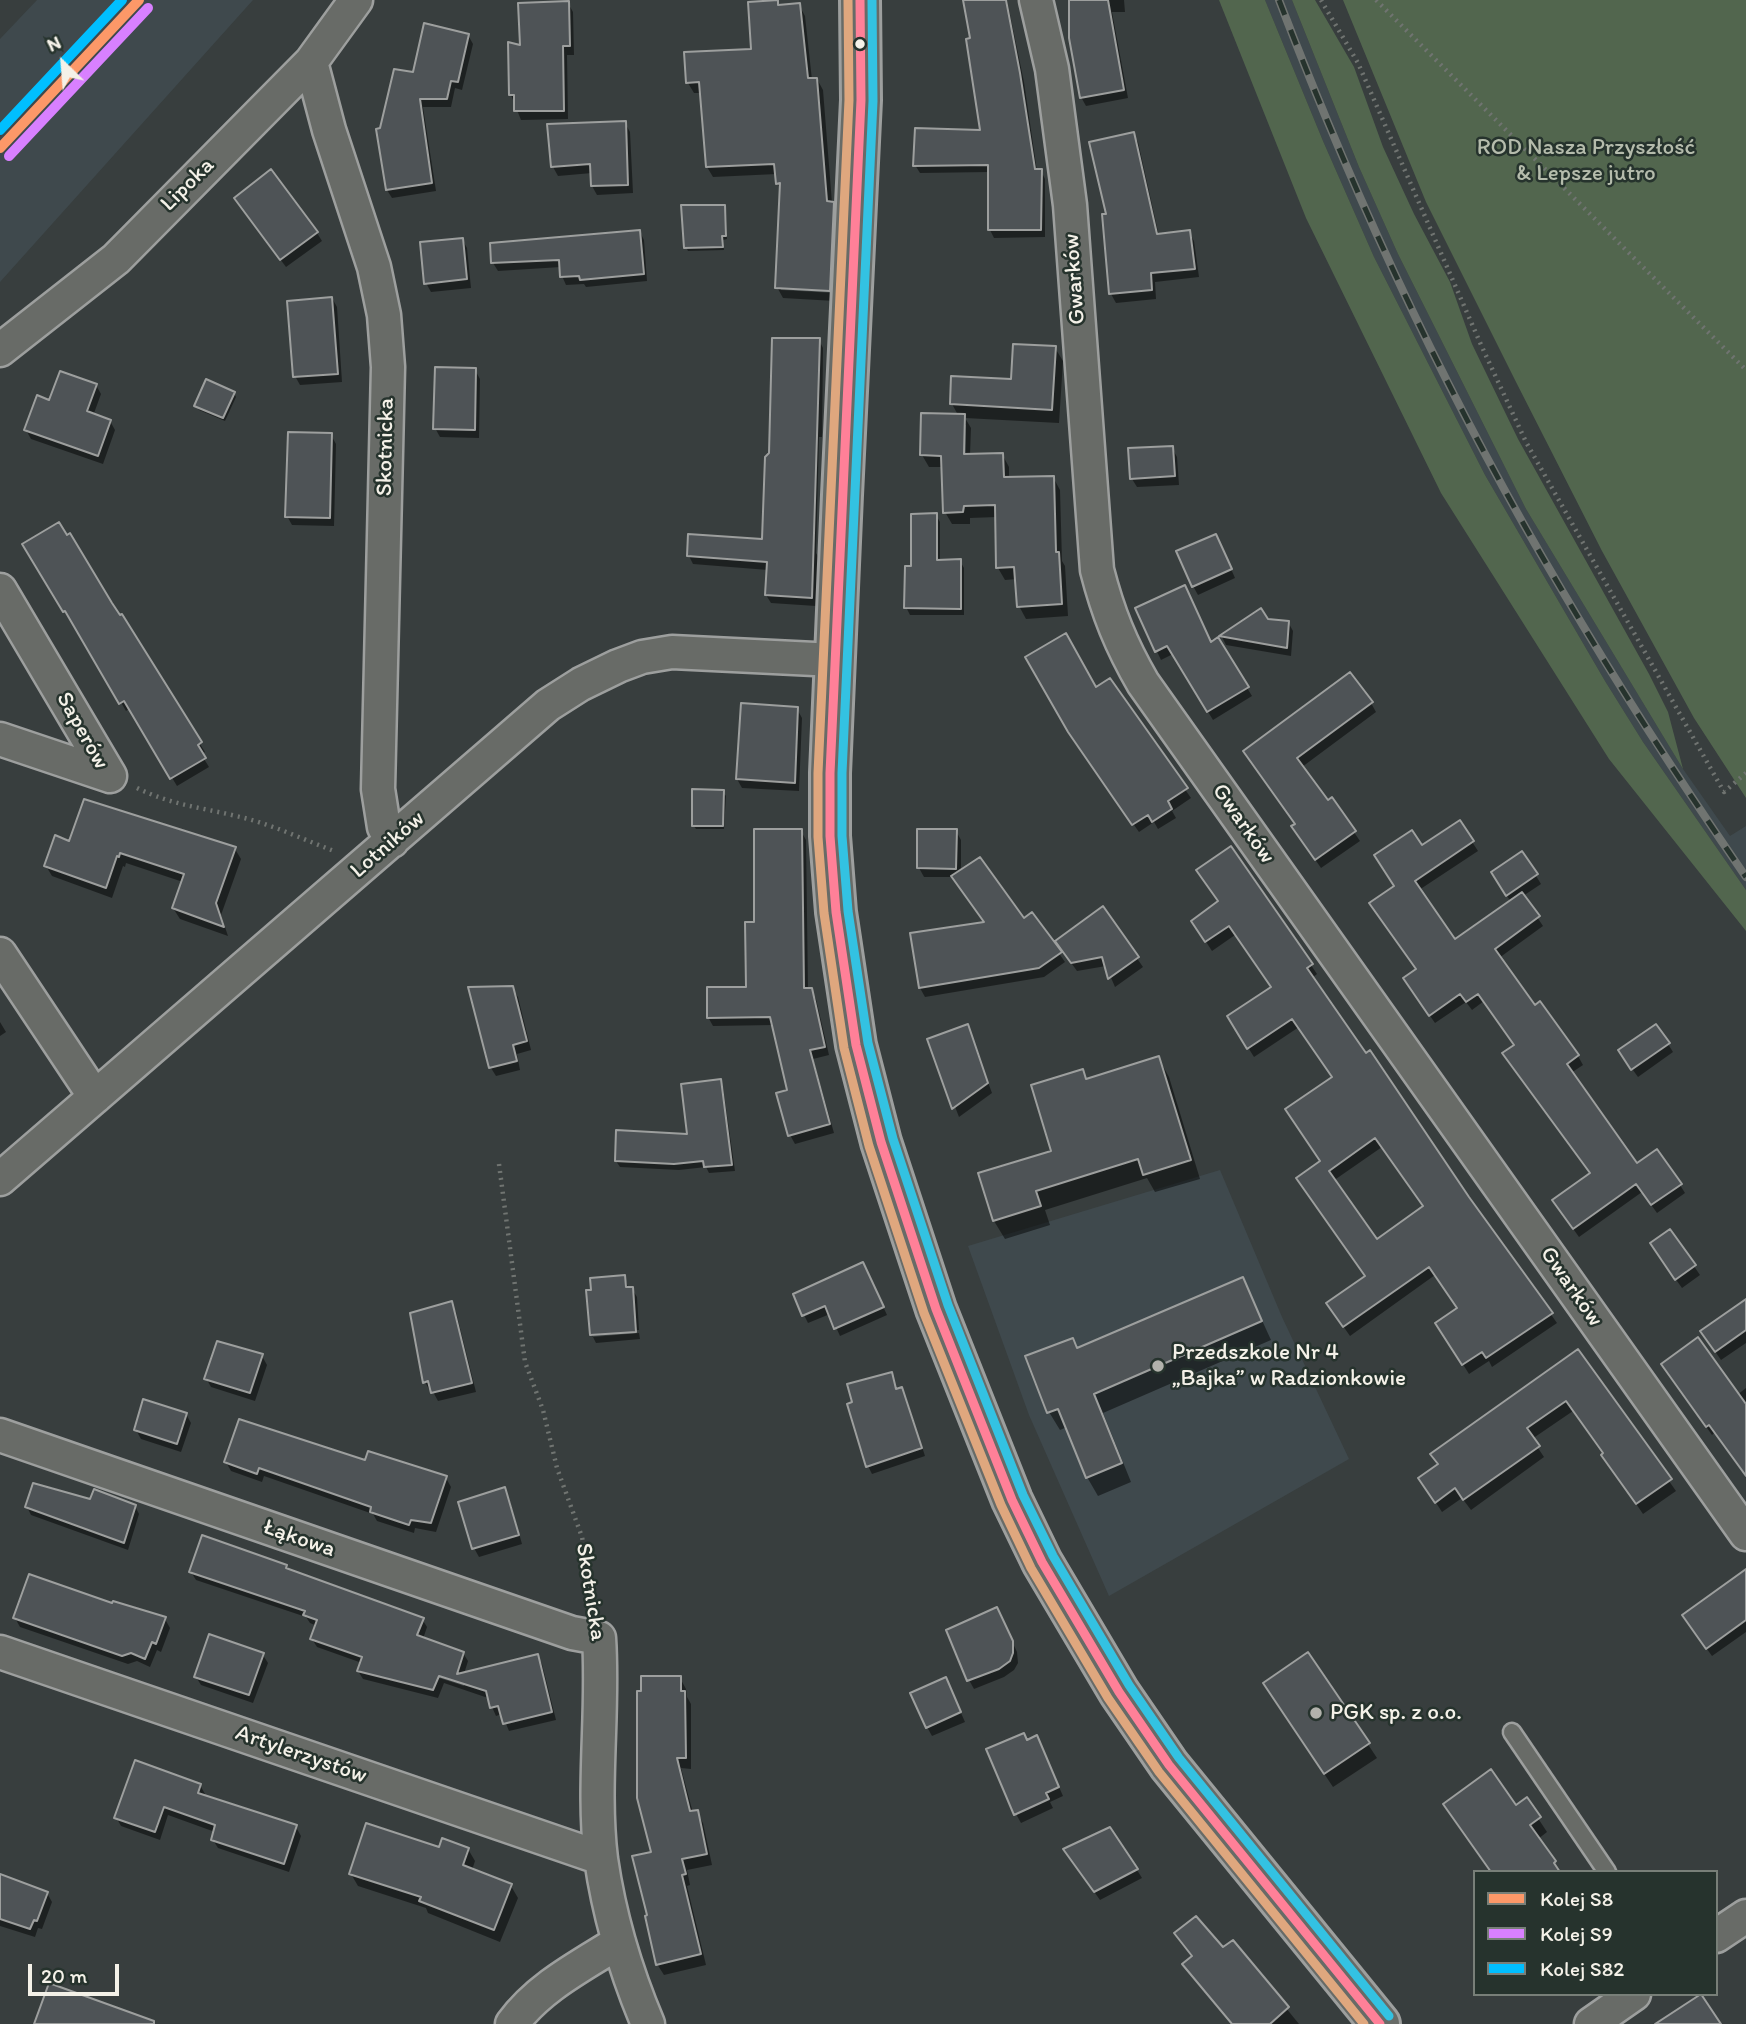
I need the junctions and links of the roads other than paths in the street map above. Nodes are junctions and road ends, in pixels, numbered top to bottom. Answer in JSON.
{"nodes":[{"id":1,"x":356,"y":0,"type":"edge"},
{"id":2,"x":860,"y":0,"type":"edge"},
{"id":3,"x":1035,"y":0,"type":"edge"},
{"id":4,"x":311,"y":62,"type":"junction"},
{"id":5,"x":0,"y":350,"type":"edge"},
{"id":6,"x":0,"y":590,"type":"edge"},
{"id":7,"x":835,"y":660,"type":"junction"},
{"id":8,"x":0,"y":739,"type":"edge"},
{"id":9,"x":391,"y":841,"type":"junction"},
{"id":10,"x":0,"y":954,"type":"edge"},
{"id":11,"x":95,"y":1097,"type":"junction"},
{"id":12,"x":0,"y":1179,"type":"edge"},
{"id":13,"x":0,"y":1434,"type":"edge"},
{"id":14,"x":1746,"y":1534,"type":"edge"},
{"id":15,"x":599,"y":1638,"type":"joint"},
{"id":16,"x":0,"y":1652,"type":"edge"},
{"id":17,"x":1512,"y":1732,"type":"dead end"},
{"id":18,"x":601,"y":1858,"type":"junction"},
{"id":19,"x":1606,"y":1870,"type":"edge"},
{"id":20,"x":1746,"y":1916,"type":"edge"},
{"id":21,"x":1718,"y":1936,"type":"edge"},
{"id":22,"x":620,"y":1941,"type":"junction"},
{"id":23,"x":1631,"y":1996,"type":"edge"},
{"id":24,"x":512,"y":2024,"type":"edge"},
{"id":25,"x":648,"y":2024,"type":"edge"},
{"id":26,"x":1380,"y":2024,"type":"edge"},
{"id":27,"x":1591,"y":2024,"type":"edge"}],
"edges":[{"from":1,"to":4,"type":"street","name":"Lipoka"},
{"from":2,"to":7,"type":"street"},
{"from":3,"to":14,"type":"street","name":"Gwarków"},
{"from":4,"to":5,"type":"street","name":"Lipoka"},
{"from":4,"to":9,"type":"street","name":"Skotnicka"},
{"from":6,"to":8,"type":"street","name":"Saperów"},
{"from":7,"to":9,"type":"street","name":"Lotników"},
{"from":7,"to":26,"type":"street"},
{"from":9,"to":11,"type":"street","name":"Lotników"},
{"from":10,"to":11,"type":"street"},
{"from":11,"to":12,"type":"street","name":"Lotników"},
{"from":13,"to":15,"type":"street","name":"Łąkowa"},
{"from":15,"to":18,"type":"street","name":"Skotnicka"},
{"from":16,"to":18,"type":"street","name":"Artylerzystów"},
{"from":17,"to":19,"type":"lane"},
{"from":18,"to":22,"type":"street","name":"Skotnicka"},
{"from":20,"to":21,"type":"street"},
{"from":22,"to":24,"type":"street"},
{"from":22,"to":25,"type":"street","name":"Skotnicka"},
{"from":23,"to":27,"type":"street"}]}
